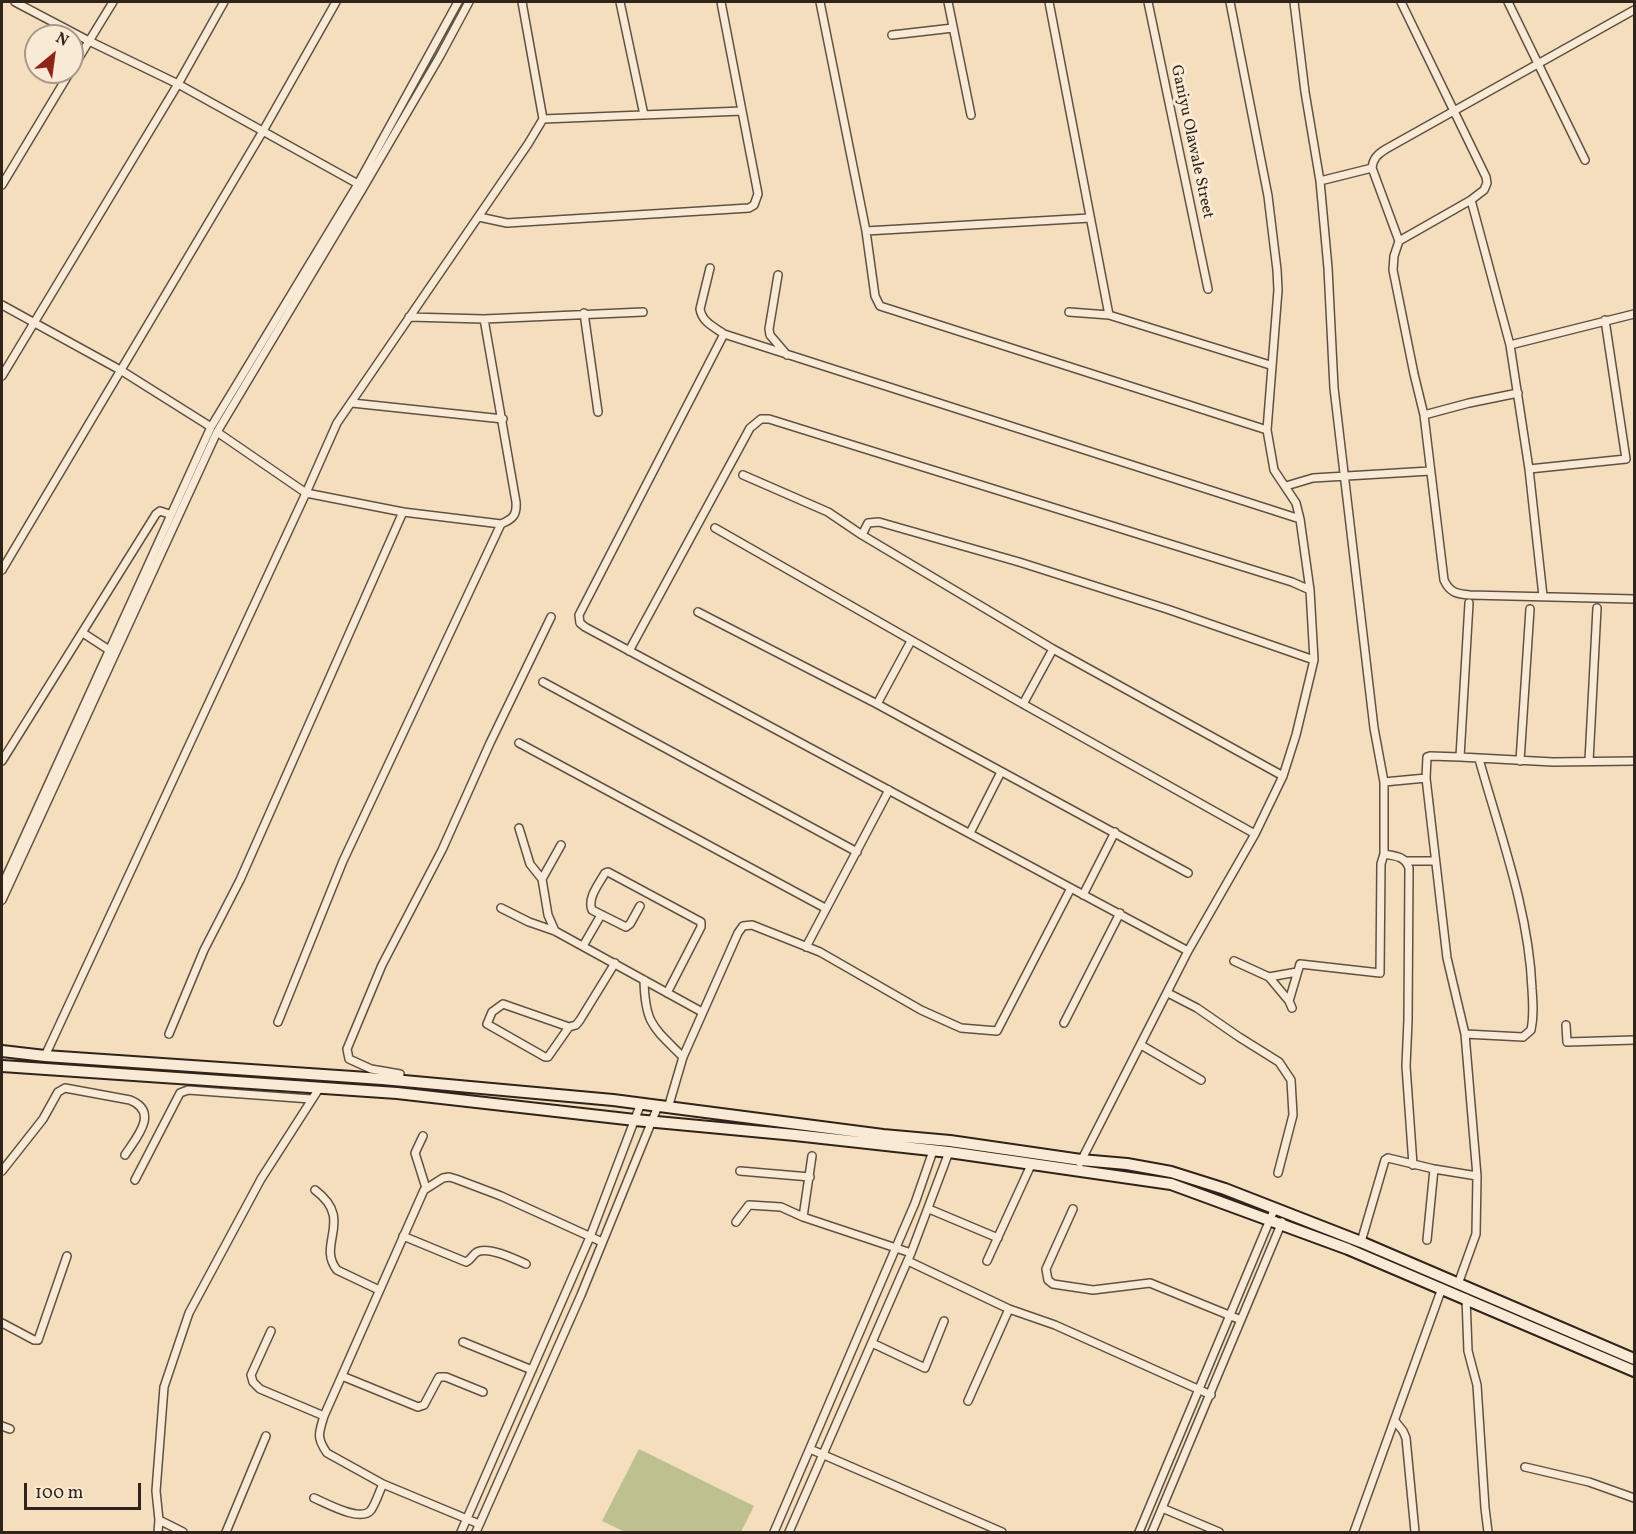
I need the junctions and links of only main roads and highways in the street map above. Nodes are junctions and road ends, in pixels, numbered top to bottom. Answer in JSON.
{"nodes":[{"id":1,"x":2,"y":1051,"type":"edge"},
{"id":2,"x":2,"y":1066,"type":"edge"},
{"id":3,"x":1278,"y":1217,"type":"junction"},
{"id":4,"x":1635,"y":1359,"type":"edge"},
{"id":5,"x":1635,"y":1371,"type":"edge"}],
"edges":[{"from":1,"to":3,"type":"main road"},
{"from":2,"to":3,"type":"main road"},
{"from":3,"to":4,"type":"main road"},
{"from":3,"to":5,"type":"main road"}]}
